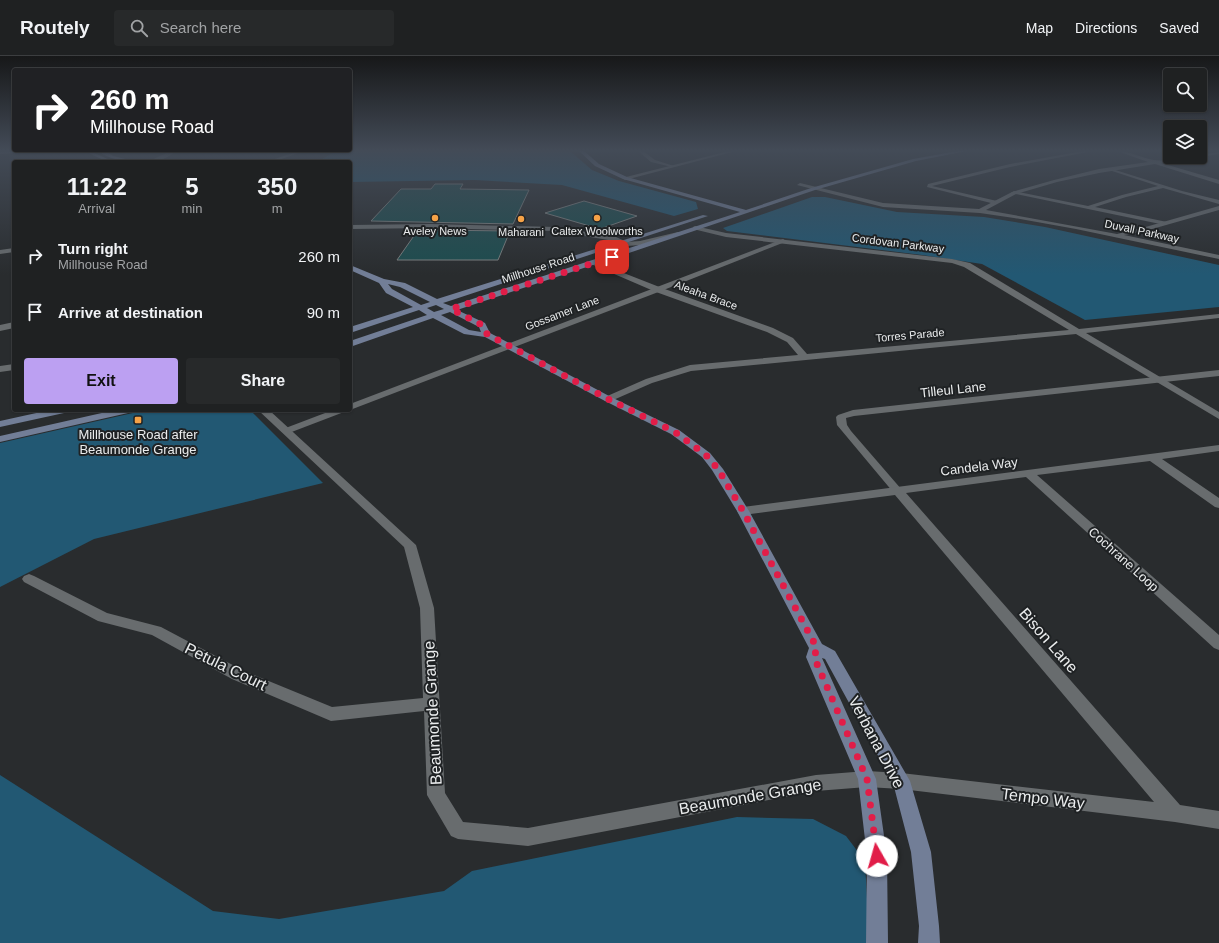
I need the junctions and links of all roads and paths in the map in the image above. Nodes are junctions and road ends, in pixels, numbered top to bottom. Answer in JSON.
{"nodes":[{"id":1,"x":676,"y":192,"type":"edge"},
{"id":2,"x":803,"y":192,"type":"edge"},
{"id":3,"x":828,"y":192,"type":"edge"},
{"id":4,"x":953,"y":192,"type":"edge"},
{"id":5,"x":1136,"y":192,"type":"edge"},
{"id":6,"x":1185,"y":192,"type":"edge"},
{"id":7,"x":1014,"y":193,"type":"joint"},
{"id":8,"x":995,"y":202,"type":"junction"},
{"id":9,"x":1219,"y":202,"type":"edge"},
{"id":10,"x":747,"y":203,"type":"dead end"},
{"id":11,"x":732,"y":208,"type":"junction"},
{"id":12,"x":1088,"y":208,"type":"junction"},
{"id":13,"x":1219,"y":208,"type":"edge"},
{"id":14,"x":745,"y":211,"type":"junction"},
{"id":15,"x":980,"y":211,"type":"junction"},
{"id":16,"x":1165,"y":223,"type":"junction"},
{"id":17,"x":352,"y":227,"type":"edge"},
{"id":18,"x":695,"y":228,"type":"junction"},
{"id":19,"x":678,"y":234,"type":"junction"},
{"id":20,"x":1114,"y":235,"type":"junction"},
{"id":21,"x":783,"y":241,"type":"junction"},
{"id":22,"x":622,"y":243,"type":"junction"},
{"id":23,"x":12,"y":250,"type":"edge"},
{"id":24,"x":0,"y":252,"type":"edge"},
{"id":25,"x":612,"y":257,"type":"junction"},
{"id":26,"x":1219,"y":257,"type":"edge"},
{"id":27,"x":593,"y":263,"type":"junction"},
{"id":28,"x":352,"y":268,"type":"edge"},
{"id":29,"x":382,"y":281,"type":"junction"},
{"id":30,"x":659,"y":290,"type":"junction"},
{"id":31,"x":437,"y":302,"type":"junction"},
{"id":32,"x":420,"y":308,"type":"junction"},
{"id":33,"x":451,"y":309,"type":"junction"},
{"id":34,"x":434,"y":315,"type":"junction"},
{"id":35,"x":1219,"y":316,"type":"edge"},
{"id":36,"x":12,"y":325,"type":"edge"},
{"id":37,"x":0,"y":328,"type":"edge"},
{"id":38,"x":352,"y":329,"type":"edge"},
{"id":39,"x":1080,"y":332,"type":"junction"},
{"id":40,"x":487,"y":334,"type":"junction"},
{"id":41,"x":352,"y":343,"type":"edge"},
{"id":42,"x":510,"y":346,"type":"junction"},
{"id":43,"x":805,"y":357,"type":"junction"},
{"id":44,"x":12,"y":367,"type":"edge"},
{"id":45,"x":1,"y":369,"type":"edge"},
{"id":46,"x":1219,"y":373,"type":"edge"},
{"id":47,"x":0,"y":380,"type":"edge"},
{"id":48,"x":1161,"y":380,"type":"junction"},
{"id":49,"x":608,"y":399,"type":"junction"},
{"id":50,"x":352,"y":406,"type":"edge"},
{"id":51,"x":55,"y":412,"type":"edge"},
{"id":52,"x":119,"y":412,"type":"edge"},
{"id":53,"x":265,"y":412,"type":"edge"},
{"id":54,"x":336,"y":412,"type":"edge"},
{"id":55,"x":1219,"y":416,"type":"edge"},
{"id":56,"x":0,"y":424,"type":"edge"},
{"id":57,"x":286,"y":431,"type":"junction"},
{"id":58,"x":0,"y":440,"type":"edge"},
{"id":59,"x":1219,"y":448,"type":"edge"},
{"id":60,"x":1152,"y":457,"type":"junction"},
{"id":61,"x":1029,"y":474,"type":"junction"},
{"id":62,"x":896,"y":490,"type":"junction"},
{"id":63,"x":1219,"y":504,"type":"edge"},
{"id":64,"x":743,"y":511,"type":"junction"},
{"id":65,"x":29,"y":578,"type":"dead end"},
{"id":66,"x":1219,"y":644,"type":"edge"},
{"id":67,"x":817,"y":648,"type":"junction"},
{"id":68,"x":432,"y":704,"type":"junction"},
{"id":69,"x":867,"y":779,"type":"junction"},
{"id":70,"x":901,"y":781,"type":"junction"},
{"id":71,"x":1175,"y":813,"type":"junction"},
{"id":72,"x":1219,"y":820,"type":"edge"},
{"id":73,"x":876,"y":943,"type":"edge"},
{"id":74,"x":929,"y":943,"type":"edge"}],
"edges":[{"from":1,"to":11,"type":"main road"},
{"from":2,"to":14,"type":"main road","name":"Millhouse Road"},
{"from":3,"to":15,"type":"street","name":"Duvall Parkway"},
{"from":4,"to":8,"type":"lane"},
{"from":5,"to":12,"type":"lane"},
{"from":6,"to":9,"type":"lane"},
{"from":7,"to":8,"type":"street"},
{"from":7,"to":12,"type":"lane"},
{"from":8,"to":15,"type":"street"},
{"from":10,"to":11,"type":"main road","name":"Millhouse Road"},
{"from":11,"to":14,"type":"main road"},
{"from":11,"to":22,"type":"main road","name":"Millhouse Road"},
{"from":12,"to":16,"type":"lane"},
{"from":13,"to":16,"type":"street"},
{"from":14,"to":18,"type":"main road","name":"Millhouse Road"},
{"from":15,"to":20,"type":"street","name":"Duvall Parkway"},
{"from":16,"to":20,"type":"street"},
{"from":17,"to":22,"type":"lane"},
{"from":18,"to":19,"type":"main road","name":"Millhouse Road"},
{"from":18,"to":21,"type":"street","name":"Cordovan Parkway"},
{"from":19,"to":22,"type":"lane"},
{"from":19,"to":25,"type":"main road","name":"Millhouse Road"},
{"from":20,"to":26,"type":"street","name":"Duvall Parkway"},
{"from":21,"to":30,"type":"lane","name":"Gossamer Lane"},
{"from":21,"to":39,"type":"street","name":"Cordovan Parkway"},
{"from":22,"to":25,"type":"lane"},
{"from":22,"to":31,"type":"main road","name":"Millhouse Road"},
{"from":23,"to":24,"type":"street"},
{"from":25,"to":27,"type":"main road","name":"Millhouse Road"},
{"from":27,"to":30,"type":"street","name":"Aleaha Brace"},
{"from":27,"to":33,"type":"main road","name":"Millhouse Road"},
{"from":28,"to":29,"type":"main road"},
{"from":29,"to":31,"type":"main road","name":"Verbana Drive"},
{"from":29,"to":32,"type":"main road","name":"Verbana Drive"},
{"from":30,"to":42,"type":"lane","name":"Gossamer Lane"},
{"from":30,"to":43,"type":"street","name":"Aleaha Brace"},
{"from":31,"to":32,"type":"main road","name":"Millhouse Road"},
{"from":31,"to":33,"type":"main road","name":"Verbana Drive"},
{"from":32,"to":34,"type":"main road","name":"Verbana Drive"},
{"from":32,"to":38,"type":"main road","name":"Millhouse Road"},
{"from":33,"to":34,"type":"main road","name":"Millhouse Road"},
{"from":33,"to":40,"type":"main road","name":"Verbana Drive"},
{"from":34,"to":40,"type":"main road","name":"Verbana Drive"},
{"from":34,"to":41,"type":"main road","name":"Millhouse Road"},
{"from":35,"to":39,"type":"street","name":"Torres Parade"},
{"from":36,"to":37,"type":"street"},
{"from":39,"to":43,"type":"street","name":"Torres Parade"},
{"from":39,"to":48,"type":"street"},
{"from":40,"to":42,"type":"main road","name":"Verbana Drive"},
{"from":42,"to":49,"type":"main road","name":"Verbana Drive"},
{"from":42,"to":50,"type":"lane","name":"Gossamer Lane"},
{"from":43,"to":49,"type":"street","name":"Torres Parade"},
{"from":44,"to":45,"type":"street"},
{"from":45,"to":47,"type":"street"},
{"from":46,"to":48,"type":"lane"},
{"from":48,"to":55,"type":"street"},
{"from":48,"to":62,"type":"lane","name":"Tilleul Lane"},
{"from":49,"to":64,"type":"main road","name":"Verbana Drive"},
{"from":51,"to":56,"type":"main road"},
{"from":52,"to":58,"type":"main road"},
{"from":53,"to":57,"type":"street","name":"Beaumonde Grange"},
{"from":54,"to":57,"type":"lane"},
{"from":57,"to":68,"type":"street","name":"Beaumonde Grange"},
{"from":59,"to":60,"type":"street","name":"Candela Way"},
{"from":60,"to":61,"type":"street","name":"Candela Way"},
{"from":60,"to":63,"type":"street"},
{"from":61,"to":62,"type":"street","name":"Candela Way"},
{"from":61,"to":66,"type":"street","name":"Cochrane Loop"},
{"from":62,"to":64,"type":"street","name":"Candela Way"},
{"from":62,"to":71,"type":"street","name":"Bison Lane"},
{"from":64,"to":67,"type":"main road","name":"Verbana Drive"},
{"from":65,"to":68,"type":"street","name":"Petula Court"},
{"from":67,"to":69,"type":"main road","name":"Verbana Drive"},
{"from":67,"to":70,"type":"main road","name":"Verbana Drive"},
{"from":68,"to":69,"type":"street","name":"Beaumonde Grange"},
{"from":69,"to":70,"type":"street","name":"Tempo Way"},
{"from":69,"to":73,"type":"main road","name":"Verbana Drive"},
{"from":70,"to":71,"type":"street","name":"Tempo Way"},
{"from":70,"to":74,"type":"main road","name":"Verbana Drive"},
{"from":71,"to":72,"type":"street","name":"Tempo Way"}]}
